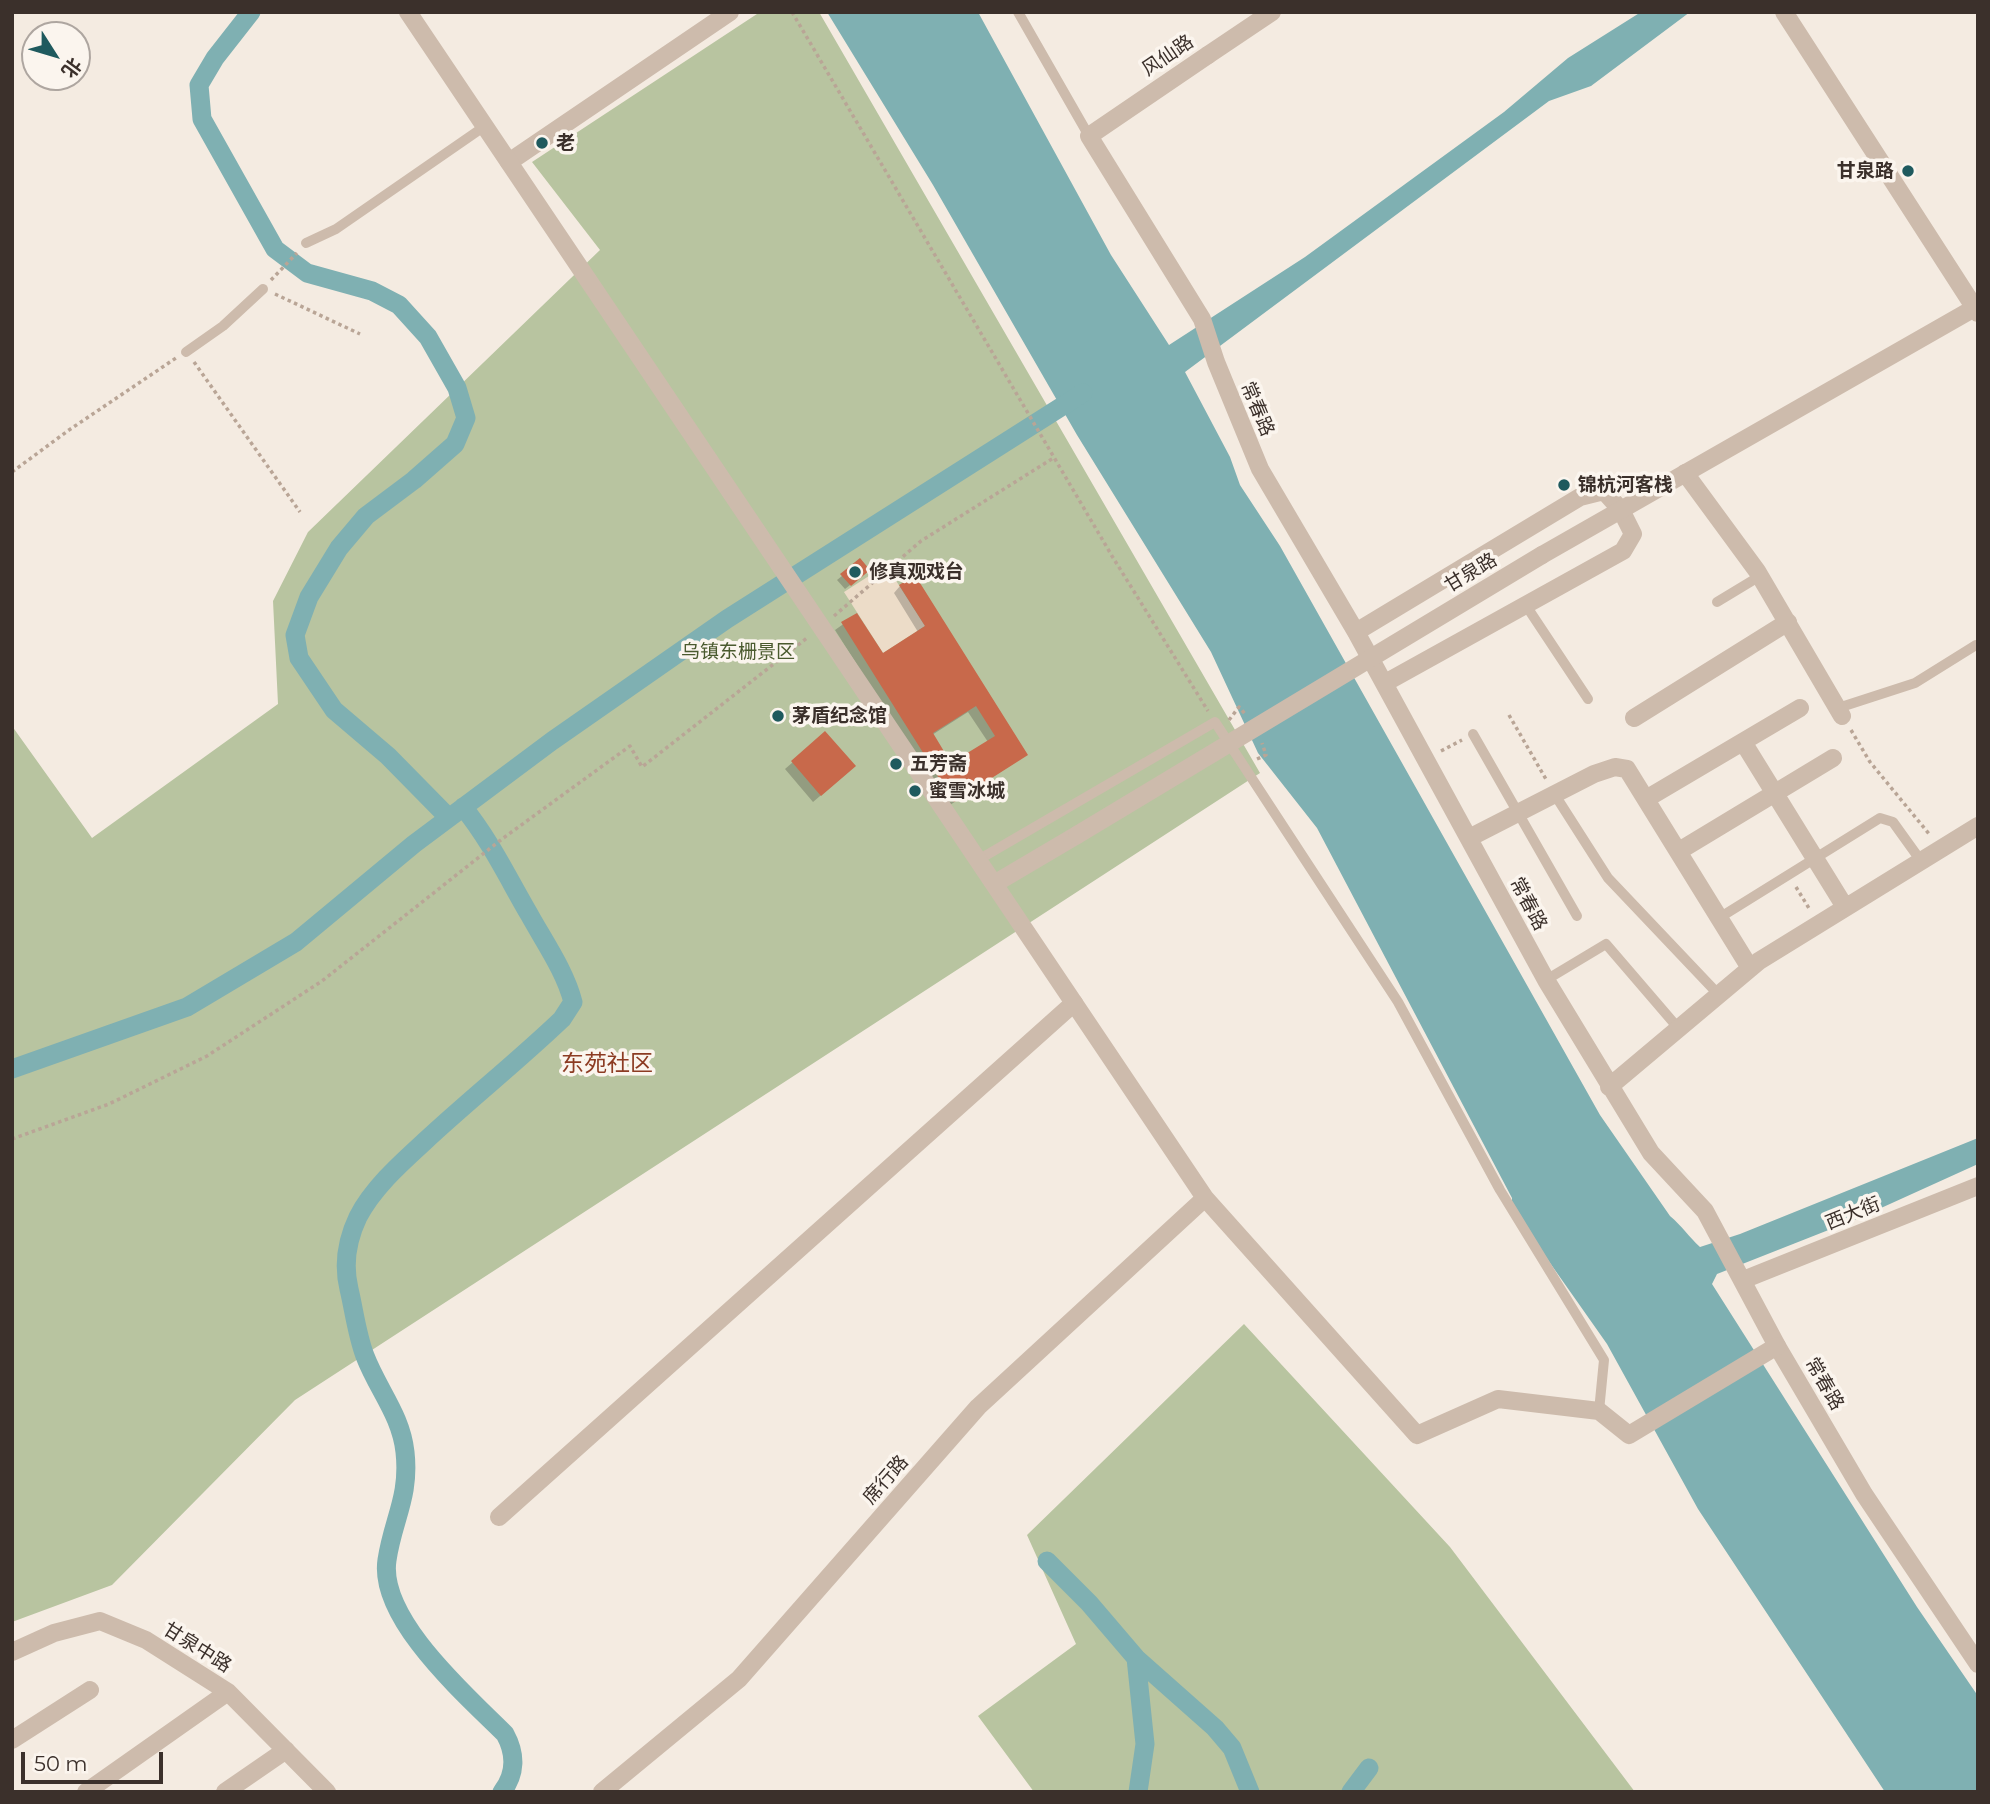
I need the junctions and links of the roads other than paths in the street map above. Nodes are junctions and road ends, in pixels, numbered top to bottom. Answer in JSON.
{"nodes":[{"id":1,"x":408,"y":12,"type":"edge"},
{"id":2,"x":730,"y":12,"type":"edge"},
{"id":3,"x":1018,"y":12,"type":"edge"},
{"id":4,"x":1272,"y":12,"type":"edge"},
{"id":5,"x":1784,"y":12,"type":"edge"},
{"id":6,"x":485,"y":126,"type":"junction"},
{"id":7,"x":1088,"y":136,"type":"junction"},
{"id":8,"x":509,"y":162,"type":"junction"},
{"id":9,"x":306,"y":243,"type":"road end"},
{"id":10,"x":263,"y":289,"type":"road end"},
{"id":11,"x":1977,"y":309,"type":"edge"},
{"id":12,"x":186,"y":352,"type":"road end"},
{"id":13,"x":1685,"y":473,"type":"junction"},
{"id":14,"x":1621,"y":510,"type":"junction"},
{"id":15,"x":1760,"y":576,"type":"junction"},
{"id":16,"x":1717,"y":603,"type":"dead end"},
{"id":17,"x":1525,"y":604,"type":"junction"},
{"id":18,"x":1788,"y":622,"type":"junction"},
{"id":19,"x":1356,"y":632,"type":"junction"},
{"id":20,"x":1976,"y":645,"type":"dead end"},
{"id":21,"x":1385,"y":683,"type":"junction"},
{"id":22,"x":1588,"y":699,"type":"dead end"},
{"id":23,"x":1800,"y":708,"type":"dead end"},
{"id":24,"x":1840,"y":712,"type":"joint"},
{"id":25,"x":1634,"y":718,"type":"dead end"},
{"id":26,"x":1473,"y":734,"type":"road end"},
{"id":27,"x":1743,"y":741,"type":"junction"},
{"id":28,"x":1833,"y":758,"type":"dead end"},
{"id":29,"x":1775,"y":793,"type":"junction"},
{"id":30,"x":1555,"y":794,"type":"junction"},
{"id":31,"x":1646,"y":799,"type":"junction"},
{"id":32,"x":1518,"y":813,"type":"junction"},
{"id":33,"x":1978,"y":826,"type":"edge"},
{"id":34,"x":1469,"y":838,"type":"junction"},
{"id":35,"x":1679,"y":851,"type":"junction"},
{"id":36,"x":1816,"y":859,"type":"junction"},
{"id":37,"x":978,"y":860,"type":"junction"},
{"id":38,"x":1921,"y":861,"type":"junction"},
{"id":39,"x":994,"y":884,"type":"junction"},
{"id":40,"x":1845,"y":907,"type":"junction"},
{"id":41,"x":1577,"y":916,"type":"dead end"},
{"id":42,"x":1719,"y":918,"type":"junction"},
{"id":43,"x":1750,"y":968,"type":"junction"},
{"id":44,"x":1546,"y":980,"type":"junction"},
{"id":45,"x":1719,"y":995,"type":"junction"},
{"id":46,"x":1074,"y":1003,"type":"junction"},
{"id":47,"x":1679,"y":1029,"type":"junction"},
{"id":48,"x":1609,"y":1087,"type":"junction"},
{"id":49,"x":1978,"y":1186,"type":"edge"},
{"id":50,"x":1205,"y":1198,"type":"junction"},
{"id":51,"x":1741,"y":1276,"type":"junction"},
{"id":52,"x":1777,"y":1346,"type":"junction"},
{"id":53,"x":1599,"y":1411,"type":"junction"},
{"id":54,"x":499,"y":1517,"type":"dead end"},
{"id":55,"x":12,"y":1652,"type":"edge"},
{"id":56,"x":1978,"y":1664,"type":"edge"},
{"id":57,"x":90,"y":1690,"type":"dead end"},
{"id":58,"x":228,"y":1692,"type":"junction"},
{"id":59,"x":12,"y":1740,"type":"edge"},
{"id":60,"x":286,"y":1750,"type":"junction"},
{"id":61,"x":86,"y":1792,"type":"edge"},
{"id":62,"x":225,"y":1792,"type":"edge"},
{"id":63,"x":327,"y":1792,"type":"edge"},
{"id":64,"x":602,"y":1792,"type":"edge"}],
"edges":[{"from":1,"to":6,"type":"street"},
{"from":2,"to":8,"type":"street"},
{"from":3,"to":7,"type":"lane"},
{"from":4,"to":7,"type":"street","name":"风仙路"},
{"from":5,"to":11,"type":"street"},
{"from":6,"to":8,"type":"street"},
{"from":6,"to":9,"type":"lane"},
{"from":7,"to":19,"type":"street","name":"常春路"},
{"from":8,"to":37,"type":"street"},
{"from":10,"to":12,"type":"lane"},
{"from":11,"to":13,"type":"street","name":"甘泉路"},
{"from":13,"to":14,"type":"street","name":"甘泉路"},
{"from":13,"to":15,"type":"street"},
{"from":14,"to":17,"type":"street"},
{"from":14,"to":19,"type":"street"},
{"from":14,"to":39,"type":"street","name":"甘泉路","bridge":true},
{"from":15,"to":16,"type":"lane"},
{"from":15,"to":18,"type":"street"},
{"from":17,"to":21,"type":"street"},
{"from":17,"to":22,"type":"lane"},
{"from":18,"to":24,"type":"street"},
{"from":18,"to":25,"type":"street"},
{"from":19,"to":21,"type":"street","name":"常春路"},
{"from":20,"to":24,"type":"lane"},
{"from":21,"to":34,"type":"street","name":"常春路"},
{"from":23,"to":27,"type":"street"},
{"from":26,"to":32,"type":"lane"},
{"from":27,"to":29,"type":"street"},
{"from":27,"to":31,"type":"street"},
{"from":28,"to":29,"type":"street"},
{"from":29,"to":35,"type":"street"},
{"from":29,"to":36,"type":"street"},
{"from":30,"to":31,"type":"street"},
{"from":30,"to":32,"type":"street"},
{"from":30,"to":45,"type":"lane"},
{"from":31,"to":35,"type":"street"},
{"from":32,"to":34,"type":"street"},
{"from":32,"to":41,"type":"lane"},
{"from":33,"to":38,"type":"street"},
{"from":34,"to":44,"type":"street","name":"常春路"},
{"from":35,"to":42,"type":"street"},
{"from":36,"to":38,"type":"lane"},
{"from":36,"to":40,"type":"street"},
{"from":36,"to":42,"type":"lane"},
{"from":37,"to":39,"type":"street"},
{"from":37,"to":53,"type":"lane"},
{"from":38,"to":40,"type":"street"},
{"from":39,"to":46,"type":"street"},
{"from":40,"to":43,"type":"street"},
{"from":42,"to":43,"type":"street"},
{"from":43,"to":45,"type":"street"},
{"from":44,"to":47,"type":"lane"},
{"from":44,"to":48,"type":"street","name":"常春路"},
{"from":45,"to":47,"type":"street"},
{"from":46,"to":50,"type":"street"},
{"from":46,"to":54,"type":"street"},
{"from":47,"to":48,"type":"street"},
{"from":48,"to":51,"type":"street","name":"常春路"},
{"from":49,"to":51,"type":"street","name":"西大街"},
{"from":50,"to":53,"type":"street"},
{"from":50,"to":64,"type":"street","name":"席行路"},
{"from":51,"to":52,"type":"street","name":"常春路"},
{"from":52,"to":53,"type":"street"},
{"from":52,"to":56,"type":"street","name":"常春路"},
{"from":55,"to":58,"type":"street","name":"甘泉中路"},
{"from":57,"to":59,"type":"street"},
{"from":58,"to":60,"type":"street","name":"甘泉中路"},
{"from":58,"to":61,"type":"street"},
{"from":60,"to":62,"type":"street"},
{"from":60,"to":63,"type":"street","name":"甘泉中路"}]}
